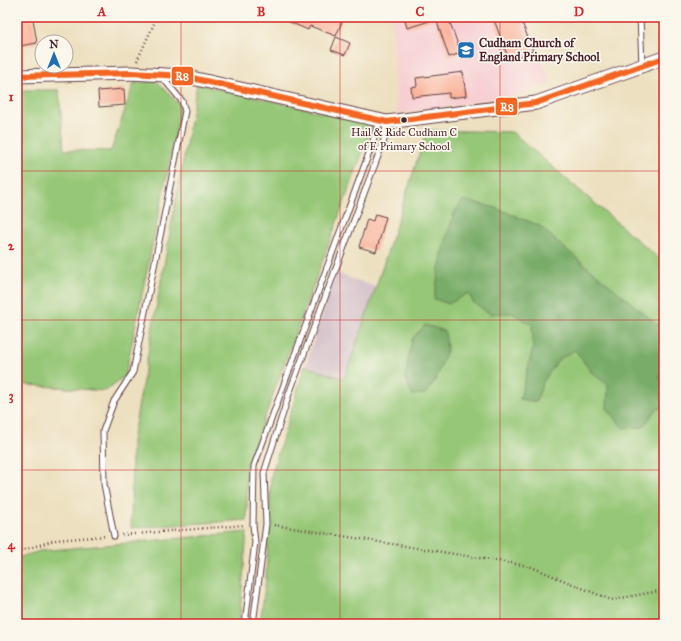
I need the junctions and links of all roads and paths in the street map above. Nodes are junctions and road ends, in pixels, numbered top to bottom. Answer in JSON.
{"nodes":[{"id":1,"x":158,"y":17,"type":"edge"},
{"id":2,"x":640,"y":17,"type":"edge"},
{"id":3,"x":664,"y":58,"type":"edge"},
{"id":4,"x":642,"y":66,"type":"junction"},
{"id":5,"x":131,"y":73,"type":"junction"},
{"id":6,"x":159,"y":74,"type":"junction"},
{"id":7,"x":17,"y":76,"type":"edge"},
{"id":8,"x":383,"y":121,"type":"junction"},
{"id":9,"x":266,"y":524,"type":"junction"},
{"id":10,"x":253,"y":525,"type":"junction"},
{"id":11,"x":114,"y":536,"type":"junction"},
{"id":12,"x":17,"y":552,"type":"edge"},
{"id":13,"x":664,"y":590,"type":"edge"},
{"id":14,"x":245,"y":624,"type":"edge"},
{"id":15,"x":253,"y":624,"type":"edge"}],
"edges":[{"from":1,"to":5,"type":"path"},
{"from":2,"to":4,"type":"lane"},
{"from":3,"to":4,"type":"street"},
{"from":4,"to":8,"type":"street"},
{"from":5,"to":6,"type":"street"},
{"from":5,"to":7,"type":"street"},
{"from":6,"to":8,"type":"street"},
{"from":6,"to":11,"type":"lane"},
{"from":8,"to":9,"type":"lane"},
{"from":8,"to":10,"type":"lane"},
{"from":9,"to":13,"type":"path"},
{"from":9,"to":15,"type":"lane"},
{"from":10,"to":11,"type":"path"},
{"from":10,"to":14,"type":"lane"},
{"from":11,"to":12,"type":"path"}]}
